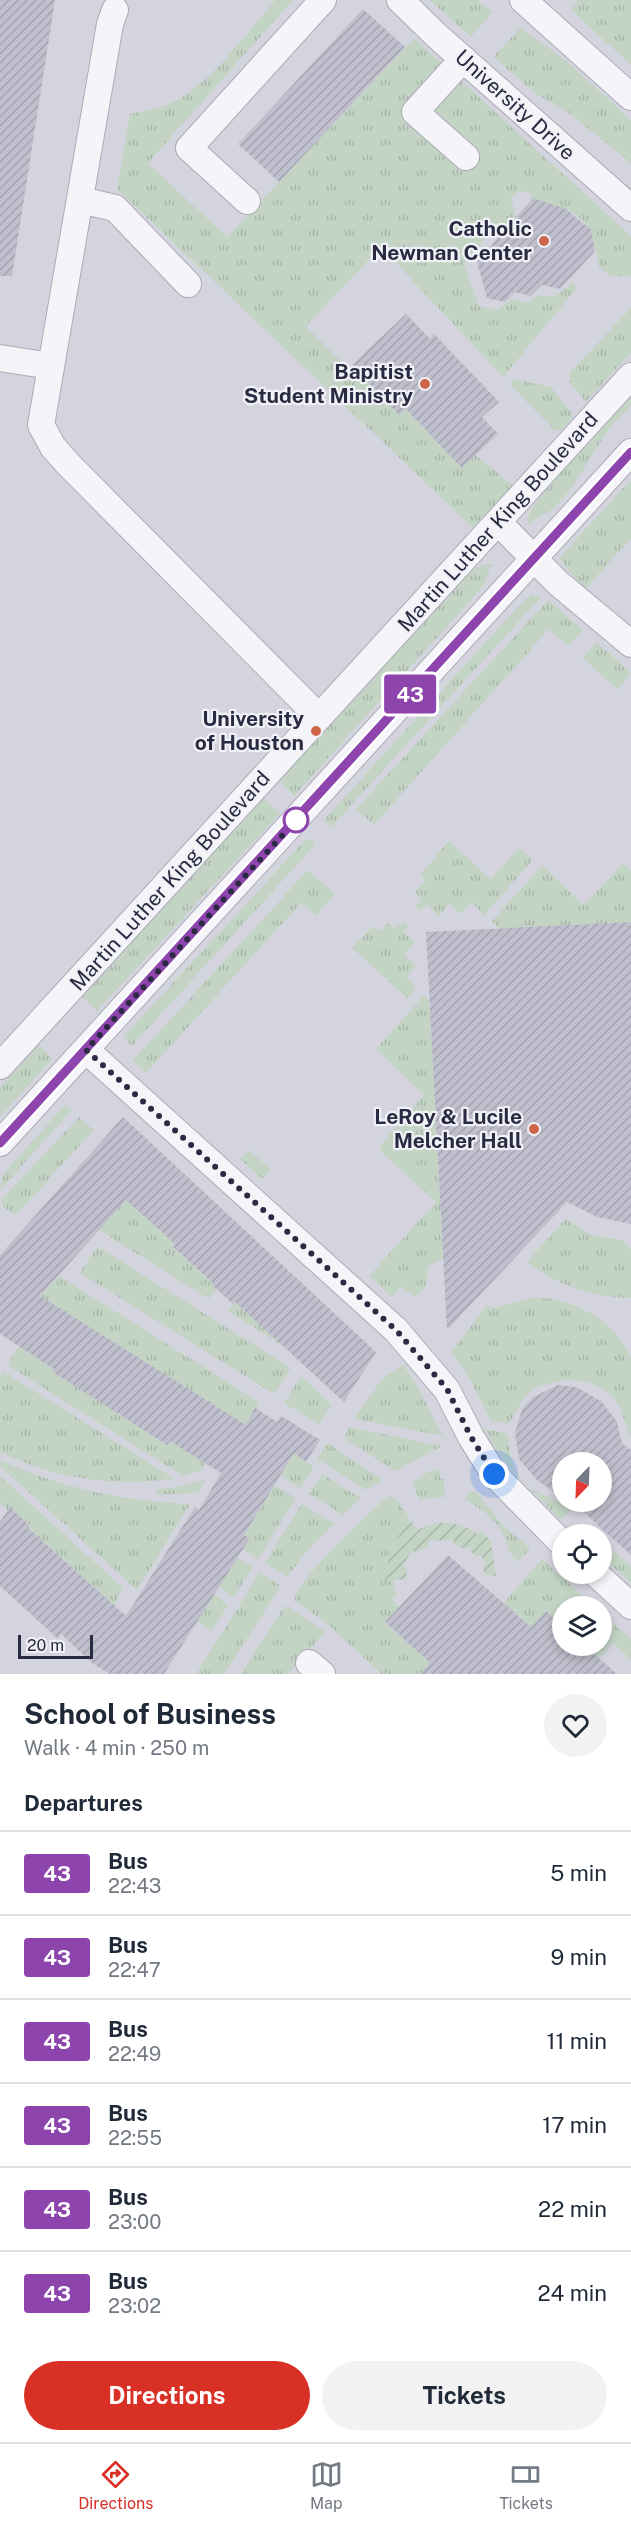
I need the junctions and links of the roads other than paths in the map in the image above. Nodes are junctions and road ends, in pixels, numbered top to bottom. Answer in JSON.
{"nodes":[{"id":1,"x":323,"y":0,"type":"edge"},
{"id":2,"x":400,"y":0,"type":"edge"},
{"id":3,"x":523,"y":0,"type":"edge"},
{"id":4,"x":115,"y":10,"type":"dead end"},
{"id":5,"x":463,"y":59,"type":"junction"},
{"id":6,"x":631,"y":97,"type":"edge"},
{"id":7,"x":466,"y":157,"type":"dead end"},
{"id":8,"x":80,"y":200,"type":"junction"},
{"id":9,"x":247,"y":201,"type":"dead end"},
{"id":10,"x":631,"y":208,"type":"edge"},
{"id":11,"x":188,"y":284,"type":"dead end"},
{"id":12,"x":0,"y":358,"type":"edge"},
{"id":13,"x":51,"y":366,"type":"junction"},
{"id":14,"x":631,"y":376,"type":"edge"},
{"id":15,"x":631,"y":452,"type":"edge"},
{"id":16,"x":498,"y":522,"type":"junction"},
{"id":17,"x":533,"y":559,"type":"junction"},
{"id":18,"x":631,"y":645,"type":"edge"},
{"id":19,"x":319,"y":717,"type":"junction"},
{"id":20,"x":86,"y":1050,"type":"junction"},
{"id":21,"x":0,"y":1066,"type":"edge"},
{"id":22,"x":0,"y":1143,"type":"edge"},
{"id":23,"x":552,"y":1533,"type":"edge"},
{"id":24,"x":607,"y":1584,"type":"edge"},
{"id":25,"x":631,"y":1606,"type":"edge"}],
"edges":[{"from":1,"to":9,"type":"street"},
{"from":2,"to":5,"type":"street","name":"University Drive"},
{"from":3,"to":6,"type":"street"},
{"from":4,"to":8,"type":"street"},
{"from":5,"to":7,"type":"street"},
{"from":5,"to":10,"type":"street","name":"University Drive"},
{"from":8,"to":11,"type":"street"},
{"from":8,"to":13,"type":"street"},
{"from":12,"to":13,"type":"street"},
{"from":13,"to":19,"type":"street"},
{"from":14,"to":16,"type":"street","name":"Martin Luther King Boulevard"},
{"from":15,"to":17,"type":"street"},
{"from":16,"to":17,"type":"street"},
{"from":16,"to":19,"type":"street","name":"Martin Luther King Boulevard"},
{"from":17,"to":18,"type":"street"},
{"from":17,"to":20,"type":"street"},
{"from":19,"to":21,"type":"street","name":"Martin Luther King Boulevard"},
{"from":20,"to":22,"type":"street"},
{"from":20,"to":23,"type":"street"},
{"from":24,"to":25,"type":"street"}]}
